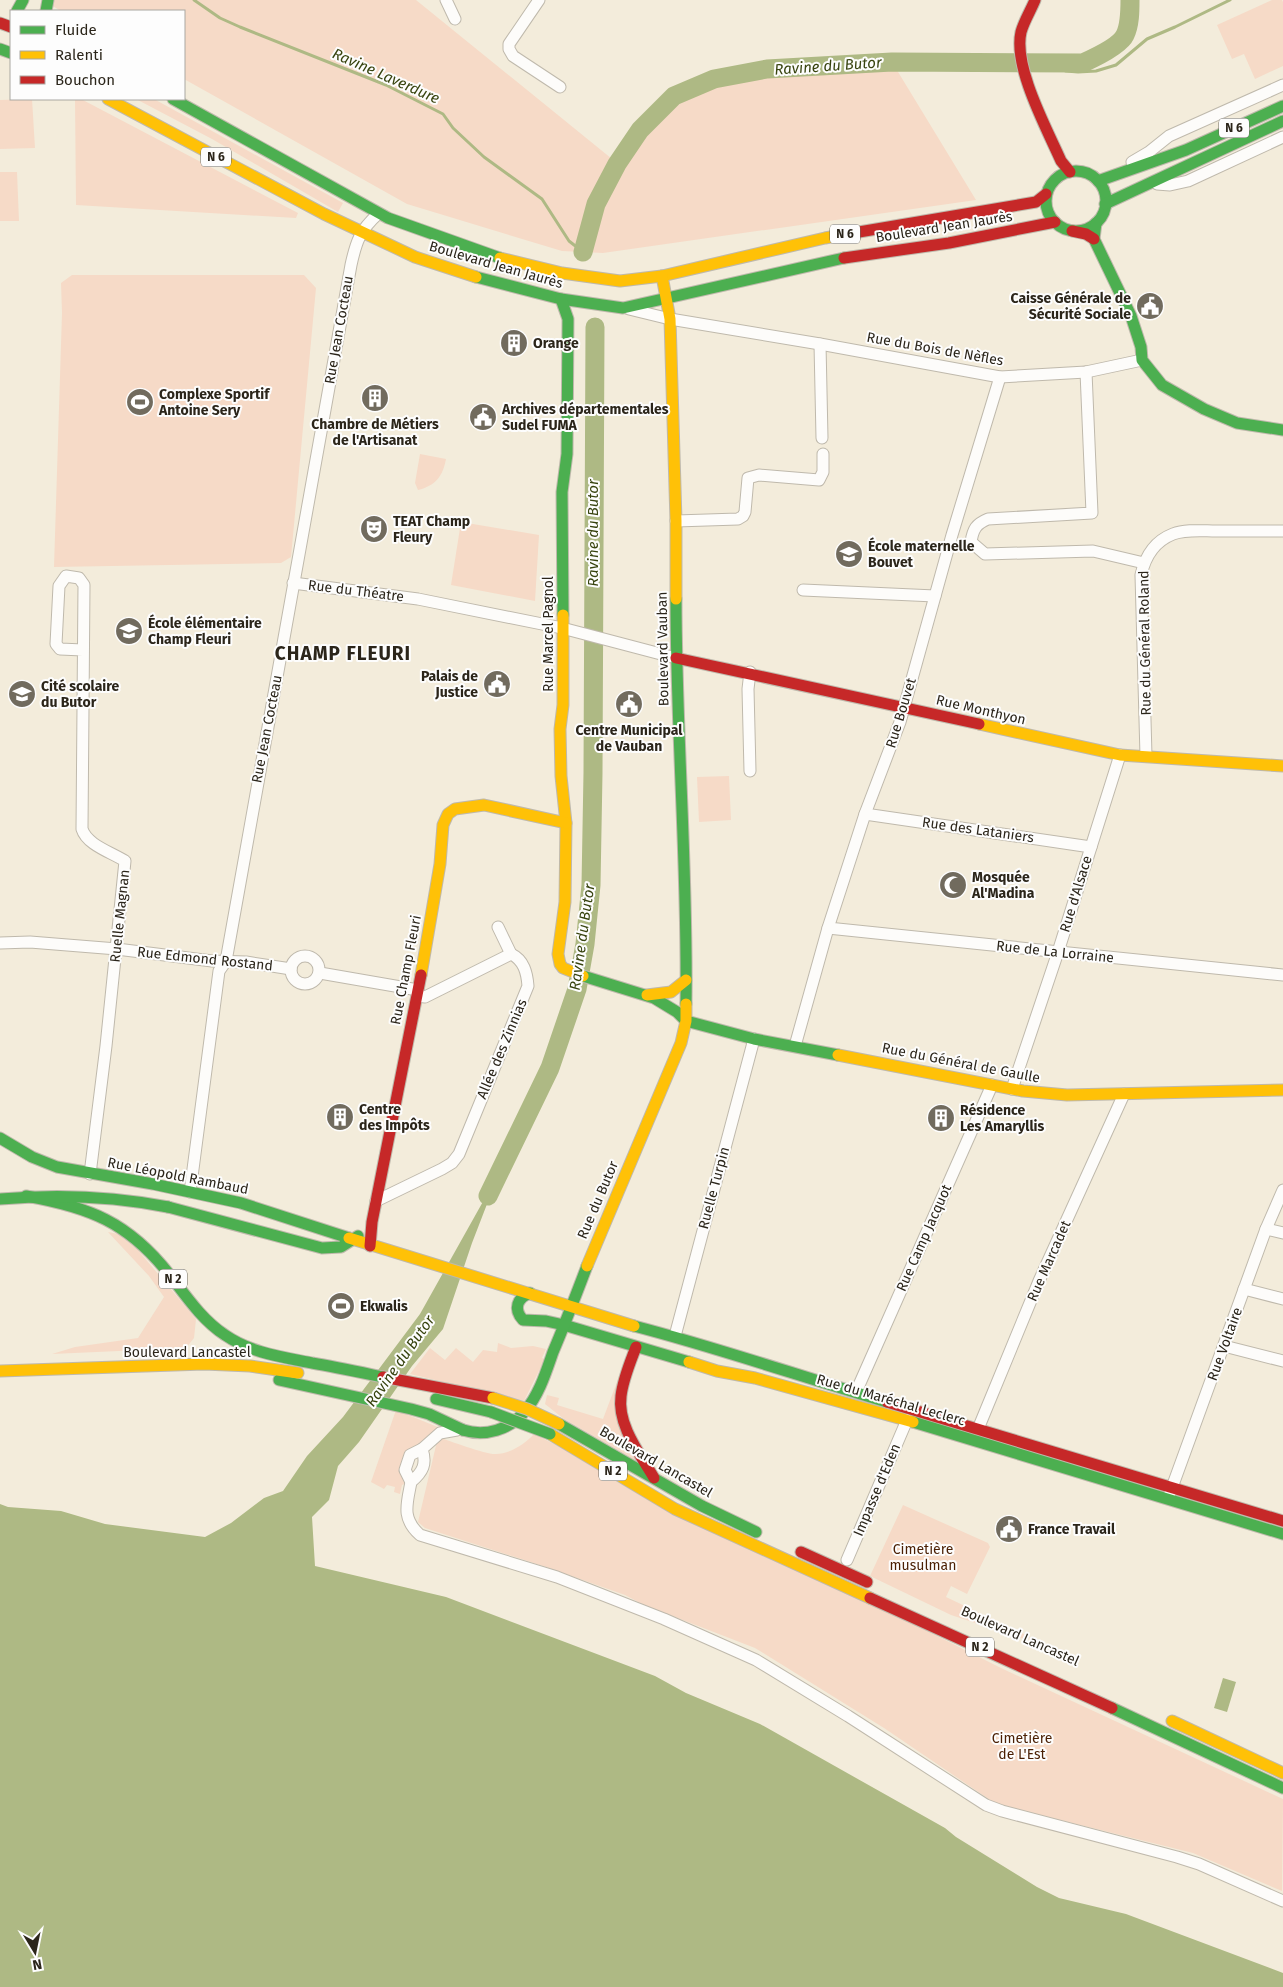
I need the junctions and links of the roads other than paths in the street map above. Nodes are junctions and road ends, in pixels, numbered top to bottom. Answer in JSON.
{"nodes":[{"id":1,"x":446,"y":0,"type":"edge"},
{"id":2,"x":539,"y":0,"type":"edge"},
{"id":3,"x":1035,"y":0,"type":"edge"},
{"id":4,"x":455,"y":19,"type":"dead end"},
{"id":5,"x":8,"y":24,"type":"edge"},
{"id":6,"x":0,"y":43,"type":"edge"},
{"id":7,"x":1283,"y":84,"type":"edge"},
{"id":8,"x":560,"y":87,"type":"dead end"},
{"id":9,"x":110,"y":100,"type":"edge"},
{"id":10,"x":175,"y":100,"type":"edge"},
{"id":11,"x":1283,"y":106,"type":"edge"},
{"id":12,"x":1283,"y":122,"type":"edge"},
{"id":13,"x":1283,"y":137,"type":"edge"},
{"id":14,"x":1064,"y":171,"type":"junction"},
{"id":15,"x":1098,"y":181,"type":"junction"},
{"id":16,"x":1153,"y":183,"type":"junction"},
{"id":17,"x":1046,"y":194,"type":"junction"},
{"id":18,"x":1105,"y":204,"type":"junction"},
{"id":19,"x":378,"y":214,"type":"junction"},
{"id":20,"x":1054,"y":222,"type":"junction"},
{"id":21,"x":1096,"y":223,"type":"junction"},
{"id":22,"x":1072,"y":231,"type":"junction"},
{"id":23,"x":362,"y":233,"type":"junction"},
{"id":24,"x":1094,"y":239,"type":"junction"},
{"id":25,"x":662,"y":276,"type":"junction"},
{"id":26,"x":566,"y":287,"type":"junction"},
{"id":27,"x":666,"y":299,"type":"junction"},
{"id":28,"x":623,"y":308,"type":"junction"},
{"id":29,"x":670,"y":319,"type":"junction"},
{"id":30,"x":820,"y":344,"type":"junction"},
{"id":31,"x":1142,"y":360,"type":"junction"},
{"id":32,"x":1086,"y":372,"type":"junction"},
{"id":33,"x":1000,"y":377,"type":"junction"},
{"id":34,"x":1283,"y":430,"type":"edge"},
{"id":35,"x":822,"y":438,"type":"dead end"},
{"id":36,"x":823,"y":454,"type":"dead end"},
{"id":37,"x":676,"y":521,"type":"junction"},
{"id":38,"x":1283,"y":531,"type":"edge"},
{"id":39,"x":1144,"y":563,"type":"junction"},
{"id":40,"x":294,"y":583,"type":"junction"},
{"id":41,"x":803,"y":590,"type":"dead end"},
{"id":42,"x":935,"y":596,"type":"junction"},
{"id":43,"x":567,"y":629,"type":"junction"},
{"id":44,"x":83,"y":650,"type":"junction"},
{"id":45,"x":676,"y":658,"type":"junction"},
{"id":46,"x":750,"y":672,"type":"junction"},
{"id":47,"x":904,"y":707,"type":"junction"},
{"id":48,"x":1120,"y":756,"type":"junction"},
{"id":49,"x":1146,"y":756,"type":"junction"},
{"id":50,"x":1283,"y":766,"type":"edge"},
{"id":51,"x":750,"y":771,"type":"dead end"},
{"id":52,"x":565,"y":806,"type":"junction"},
{"id":53,"x":865,"y":814,"type":"junction"},
{"id":54,"x":537,"y":816,"type":"junction"},
{"id":55,"x":566,"y":823,"type":"junction"},
{"id":56,"x":1091,"y":847,"type":"junction"},
{"id":57,"x":498,"y":927,"type":"dead end"},
{"id":58,"x":828,"y":928,"type":"junction"},
{"id":59,"x":0,"y":944,"type":"edge"},
{"id":60,"x":117,"y":949,"type":"junction"},
{"id":61,"x":1058,"y":952,"type":"junction"},
{"id":62,"x":511,"y":954,"type":"junction"},
{"id":63,"x":226,"y":961,"type":"junction"},
{"id":64,"x":563,"y":968,"type":"joint"},
{"id":65,"x":291,"y":969,"type":"junction"},
{"id":66,"x":320,"y":973,"type":"junction"},
{"id":67,"x":1283,"y":975,"type":"edge"},
{"id":68,"x":686,"y":980,"type":"junction"},
{"id":69,"x":418,"y":993,"type":"junction"},
{"id":70,"x":647,"y":995,"type":"junction"},
{"id":71,"x":686,"y":1021,"type":"junction"},
{"id":72,"x":754,"y":1039,"type":"junction"},
{"id":73,"x":795,"y":1046,"type":"junction"},
{"id":74,"x":992,"y":1085,"type":"junction"},
{"id":75,"x":1012,"y":1089,"type":"junction"},
{"id":76,"x":1283,"y":1090,"type":"edge"},
{"id":77,"x":1124,"y":1094,"type":"junction"},
{"id":78,"x":0,"y":1138,"type":"edge"},
{"id":79,"x":90,"y":1174,"type":"junction"},
{"id":80,"x":1283,"y":1190,"type":"edge"},
{"id":81,"x":190,"y":1192,"type":"junction"},
{"id":82,"x":26,"y":1196,"type":"junction"},
{"id":83,"x":0,"y":1199,"type":"edge"},
{"id":84,"x":376,"y":1201,"type":"junction"},
{"id":85,"x":372,"y":1222,"type":"junction"},
{"id":86,"x":1266,"y":1229,"type":"junction"},
{"id":87,"x":1283,"y":1234,"type":"edge"},
{"id":88,"x":353,"y":1240,"type":"junction"},
{"id":89,"x":370,"y":1246,"type":"junction"},
{"id":90,"x":490,"y":1282,"type":"joint"},
{"id":91,"x":1244,"y":1289,"type":"junction"},
{"id":92,"x":530,"y":1293,"type":"junction"},
{"id":93,"x":1283,"y":1299,"type":"edge"},
{"id":94,"x":571,"y":1307,"type":"junction"},
{"id":95,"x":564,"y":1325,"type":"junction"},
{"id":96,"x":635,"y":1326,"type":"junction"},
{"id":97,"x":675,"y":1336,"type":"junction"},
{"id":98,"x":1224,"y":1346,"type":"junction"},
{"id":99,"x":636,"y":1347,"type":"junction"},
{"id":100,"x":1283,"y":1361,"type":"edge"},
{"id":101,"x":0,"y":1371,"type":"edge"},
{"id":102,"x":310,"y":1380,"type":"junction"},
{"id":103,"x":856,"y":1392,"type":"junction"},
{"id":104,"x":907,"y":1420,"type":"junction"},
{"id":105,"x":463,"y":1430,"type":"junction"},
{"id":106,"x":978,"y":1430,"type":"junction"},
{"id":107,"x":655,"y":1479,"type":"junction"},
{"id":108,"x":1170,"y":1493,"type":"junction"},
{"id":109,"x":1283,"y":1521,"type":"edge"},
{"id":110,"x":1283,"y":1534,"type":"edge"},
{"id":111,"x":766,"y":1536,"type":"dead end"},
{"id":112,"x":791,"y":1548,"type":"dead end"},
{"id":113,"x":847,"y":1560,"type":"dead end"},
{"id":114,"x":876,"y":1586,"type":"dead end"},
{"id":115,"x":1163,"y":1717,"type":"dead end"},
{"id":116,"x":1283,"y":1773,"type":"edge"},
{"id":117,"x":1283,"y":1788,"type":"edge"},
{"id":118,"x":1283,"y":1901,"type":"edge"}],
"edges":[{"from":1,"to":4,"type":"street"},
{"from":2,"to":8,"type":"street"},
{"from":3,"to":14,"type":"main road"},
{"from":5,"to":6,"type":"main road"},
{"from":7,"to":15,"type":"street"},
{"from":9,"to":23,"type":"main road","name":"Boulevard Jean Jaurès","number":"N 6"},
{"from":10,"to":19,"type":"main road","name":"Boulevard Jean Jaurès","number":"N 6"},
{"from":11,"to":15,"type":"main road","number":"N 6"},
{"from":12,"to":16,"type":"main road","number":"N 6"},
{"from":13,"to":16,"type":"street"},
{"from":14,"to":15,"type":"main road"},
{"from":14,"to":17,"type":"main road","name":"Boulevard Jean Jaurès","number":"N 6"},
{"from":15,"to":18,"type":"main road"},
{"from":16,"to":18,"type":"main road","number":"N 6"},
{"from":17,"to":20,"type":"main road"},
{"from":17,"to":25,"type":"main road","name":"Boulevard Jean Jaurès","number":"N 6"},
{"from":18,"to":21,"type":"main road"},
{"from":19,"to":23,"type":"street","name":"Rue Jean Cocteau"},
{"from":19,"to":26,"type":"main road","name":"Boulevard Jean Jaurès","number":"N 6"},
{"from":20,"to":22,"type":"main road"},
{"from":20,"to":27,"type":"main road","name":"Boulevard Jean Jaurès","number":"N 6"},
{"from":21,"to":22,"type":"main road"},
{"from":21,"to":24,"type":"main road"},
{"from":22,"to":24,"type":"main road"},
{"from":23,"to":26,"type":"main road","name":"Boulevard Jean Jaurès","number":"N 6"},
{"from":23,"to":40,"type":"street","name":"Rue Jean Cocteau"},
{"from":24,"to":31,"type":"main road"},
{"from":25,"to":26,"type":"main road","name":"Boulevard Jean Jaurès","number":"N 6"},
{"from":25,"to":27,"type":"main road","name":"Boulevard Vauban"},
{"from":26,"to":28,"type":"main road","name":"Boulevard Jean Jaurès","number":"N 6"},
{"from":26,"to":43,"type":"main road","name":"Rue Marcel Pagnol"},
{"from":27,"to":28,"type":"main road","name":"Boulevard Jean Jaurès","number":"N 6"},
{"from":27,"to":29,"type":"main road","name":"Boulevard Vauban"},
{"from":28,"to":29,"type":"street","name":"Rue du Bois de Nèfles"},
{"from":29,"to":30,"type":"street","name":"Rue du Bois de Nèfles"},
{"from":29,"to":37,"type":"main road","name":"Boulevard Vauban"},
{"from":30,"to":33,"type":"street","name":"Rue du Bois de Nèfles"},
{"from":30,"to":35,"type":"street"},
{"from":31,"to":32,"type":"street","name":"Rue du Bois de Nèfles"},
{"from":31,"to":34,"type":"main road"},
{"from":32,"to":33,"type":"street","name":"Rue du Bois de Nèfles"},
{"from":32,"to":39,"type":"street"},
{"from":33,"to":42,"type":"street","name":"Rue Bouvet"},
{"from":36,"to":37,"type":"street"},
{"from":37,"to":45,"type":"main road","name":"Boulevard Vauban"},
{"from":38,"to":39,"type":"street","name":"Rue du Général Roland"},
{"from":39,"to":49,"type":"street","name":"Rue du Général Roland"},
{"from":40,"to":43,"type":"street","name":"Rue du Théatre"},
{"from":40,"to":63,"type":"street","name":"Rue Jean Cocteau"},
{"from":41,"to":42,"type":"street"},
{"from":42,"to":47,"type":"street","name":"Rue Bouvet"},
{"from":43,"to":45,"type":"street","name":"Rue du Théatre"},
{"from":43,"to":52,"type":"main road","name":"Rue Marcel Pagnol"},
{"from":44,"to":44,"type":"street","name":"Ruelle Magnan"},
{"from":44,"to":60,"type":"street","name":"Ruelle Magnan"},
{"from":45,"to":46,"type":"main road","name":"Rue Monthyon"},
{"from":45,"to":68,"type":"main road","name":"Boulevard Vauban"},
{"from":46,"to":47,"type":"main road","name":"Rue Monthyon"},
{"from":46,"to":51,"type":"street"},
{"from":47,"to":48,"type":"main road","name":"Rue Monthyon"},
{"from":47,"to":53,"type":"street","name":"Rue Bouvet"},
{"from":48,"to":49,"type":"main road","name":"Rue Monthyon"},
{"from":48,"to":56,"type":"street","name":"Rue d'Alsace"},
{"from":49,"to":50,"type":"main road","name":"Rue Monthyon"},
{"from":52,"to":54,"type":"main road"},
{"from":52,"to":55,"type":"main road","name":"Rue Marcel Pagnol"},
{"from":53,"to":56,"type":"street","name":"Rue des Lataniers"},
{"from":53,"to":58,"type":"street","name":"Rue Bouvet"},
{"from":54,"to":55,"type":"main road","name":"Rue Champ Fleuri"},
{"from":54,"to":69,"type":"main road","name":"Rue Champ Fleuri"},
{"from":55,"to":64,"type":"main road","name":"Rue Marcel Pagnol"},
{"from":56,"to":61,"type":"street","name":"Rue d'Alsace"},
{"from":57,"to":62,"type":"street","name":"Allée des Zinnias"},
{"from":58,"to":61,"type":"street","name":"Rue de La Lorraine"},
{"from":58,"to":73,"type":"street","name":"Rue Bouvet"},
{"from":59,"to":60,"type":"street","name":"Rue Edmond Rostand"},
{"from":60,"to":63,"type":"street","name":"Rue Edmond Rostand"},
{"from":60,"to":79,"type":"street","name":"Ruelle Magnan"},
{"from":61,"to":67,"type":"street","name":"Rue de La Lorraine"},
{"from":61,"to":75,"type":"street","name":"Rue d'Alsace"},
{"from":62,"to":69,"type":"street"},
{"from":62,"to":84,"type":"street","name":"Allée des Zinnias"},
{"from":63,"to":65,"type":"street","name":"Rue Edmond Rostand"},
{"from":63,"to":81,"type":"street","name":"Rue Jean Cocteau"},
{"from":64,"to":70,"type":"main road","name":"Rue du Général de Gaulle"},
{"from":65,"to":66,"type":"street"},
{"from":65,"to":66,"type":"street"},
{"from":66,"to":69,"type":"street"},
{"from":68,"to":70,"type":"main road","name":"Rue du Général de Gaulle"},
{"from":68,"to":71,"type":"main road","name":"Boulevard Vauban"},
{"from":69,"to":84,"type":"main road","name":"Rue Champ Fleuri"},
{"from":70,"to":71,"type":"main road","name":"Rue du Général de Gaulle"},
{"from":71,"to":72,"type":"main road","name":"Rue du Général de Gaulle"},
{"from":71,"to":94,"type":"main road","name":"Rue du Butor"},
{"from":72,"to":73,"type":"main road","name":"Rue du Général de Gaulle"},
{"from":72,"to":97,"type":"street","name":"Ruelle Turpin"},
{"from":73,"to":74,"type":"main road","name":"Rue du Général de Gaulle"},
{"from":74,"to":75,"type":"main road","name":"Rue du Général de Gaulle"},
{"from":74,"to":103,"type":"street","name":"Rue Camp Jacquot"},
{"from":75,"to":77,"type":"main road","name":"Rue du Général de Gaulle"},
{"from":76,"to":77,"type":"main road","name":"Rue du Général de Gaulle"},
{"from":77,"to":106,"type":"street","name":"Rue Marcadet"},
{"from":78,"to":79,"type":"main road","name":"Rue Léopold Rambaud"},
{"from":79,"to":81,"type":"main road","name":"Rue Léopold Rambaud"},
{"from":80,"to":86,"type":"street","name":"Rue Voltaire"},
{"from":81,"to":88,"type":"main road","name":"Rue Léopold Rambaud"},
{"from":82,"to":83,"type":"main road","number":"N 2"},
{"from":82,"to":88,"type":"main road"},
{"from":82,"to":107,"type":"main road","name":"Boulevard Lancastel","number":"N 2","bridge":true},
{"from":84,"to":85,"type":"main road","name":"Rue Champ Fleuri"},
{"from":85,"to":88,"type":"main road"},
{"from":85,"to":89,"type":"main road","name":"Rue Champ Fleuri"},
{"from":86,"to":87,"type":"street"},
{"from":86,"to":91,"type":"street","name":"Rue Voltaire"},
{"from":88,"to":89,"type":"main road","name":"Rue Léopold Rambaud"},
{"from":89,"to":90,"type":"main road","name":"Rue Léopold Rambaud"},
{"from":90,"to":92,"type":"main road","name":"Rue du Maréchal Leclerc"},
{"from":91,"to":93,"type":"street"},
{"from":91,"to":98,"type":"street","name":"Rue Voltaire"},
{"from":92,"to":94,"type":"main road","name":"Rue du Maréchal Leclerc"},
{"from":92,"to":95,"type":"main road","name":"Rue du Maréchal Leclerc"},
{"from":94,"to":95,"type":"main road","name":"Rue du Butor"},
{"from":94,"to":96,"type":"main road","name":"Rue du Maréchal Leclerc"},
{"from":95,"to":99,"type":"main road","name":"Rue du Maréchal Leclerc"},
{"from":95,"to":105,"type":"main road","name":"Rue du Butor"},
{"from":96,"to":97,"type":"main road","name":"Rue du Maréchal Leclerc"},
{"from":96,"to":99,"type":"street"},
{"from":97,"to":103,"type":"main road","name":"Rue du Maréchal Leclerc"},
{"from":98,"to":100,"type":"street"},
{"from":98,"to":108,"type":"street","name":"Rue Voltaire"},
{"from":99,"to":104,"type":"main road","name":"Rue du Maréchal Leclerc"},
{"from":99,"to":107,"type":"main road"},
{"from":101,"to":102,"type":"main road","name":"Boulevard Lancastel"},
{"from":102,"to":105,"type":"main road","name":"Rue du Butor"},
{"from":102,"to":117,"type":"main road","number":"N 2","bridge":true},
{"from":103,"to":106,"type":"main road","name":"Rue du Maréchal Leclerc"},
{"from":104,"to":108,"type":"main road","name":"Rue du Maréchal Leclerc"},
{"from":104,"to":113,"type":"street","name":"Impasse d'Eden"},
{"from":105,"to":118,"type":"street"},
{"from":106,"to":108,"type":"main road","name":"Rue du Maréchal Leclerc"},
{"from":107,"to":111,"type":"main road","name":"Boulevard Lancastel","number":"N 2"},
{"from":108,"to":109,"type":"main road","name":"Rue du Maréchal Leclerc"},
{"from":108,"to":110,"type":"main road","name":"Rue du Maréchal Leclerc"},
{"from":112,"to":114,"type":"main road"},
{"from":115,"to":116,"type":"main road"}]}
